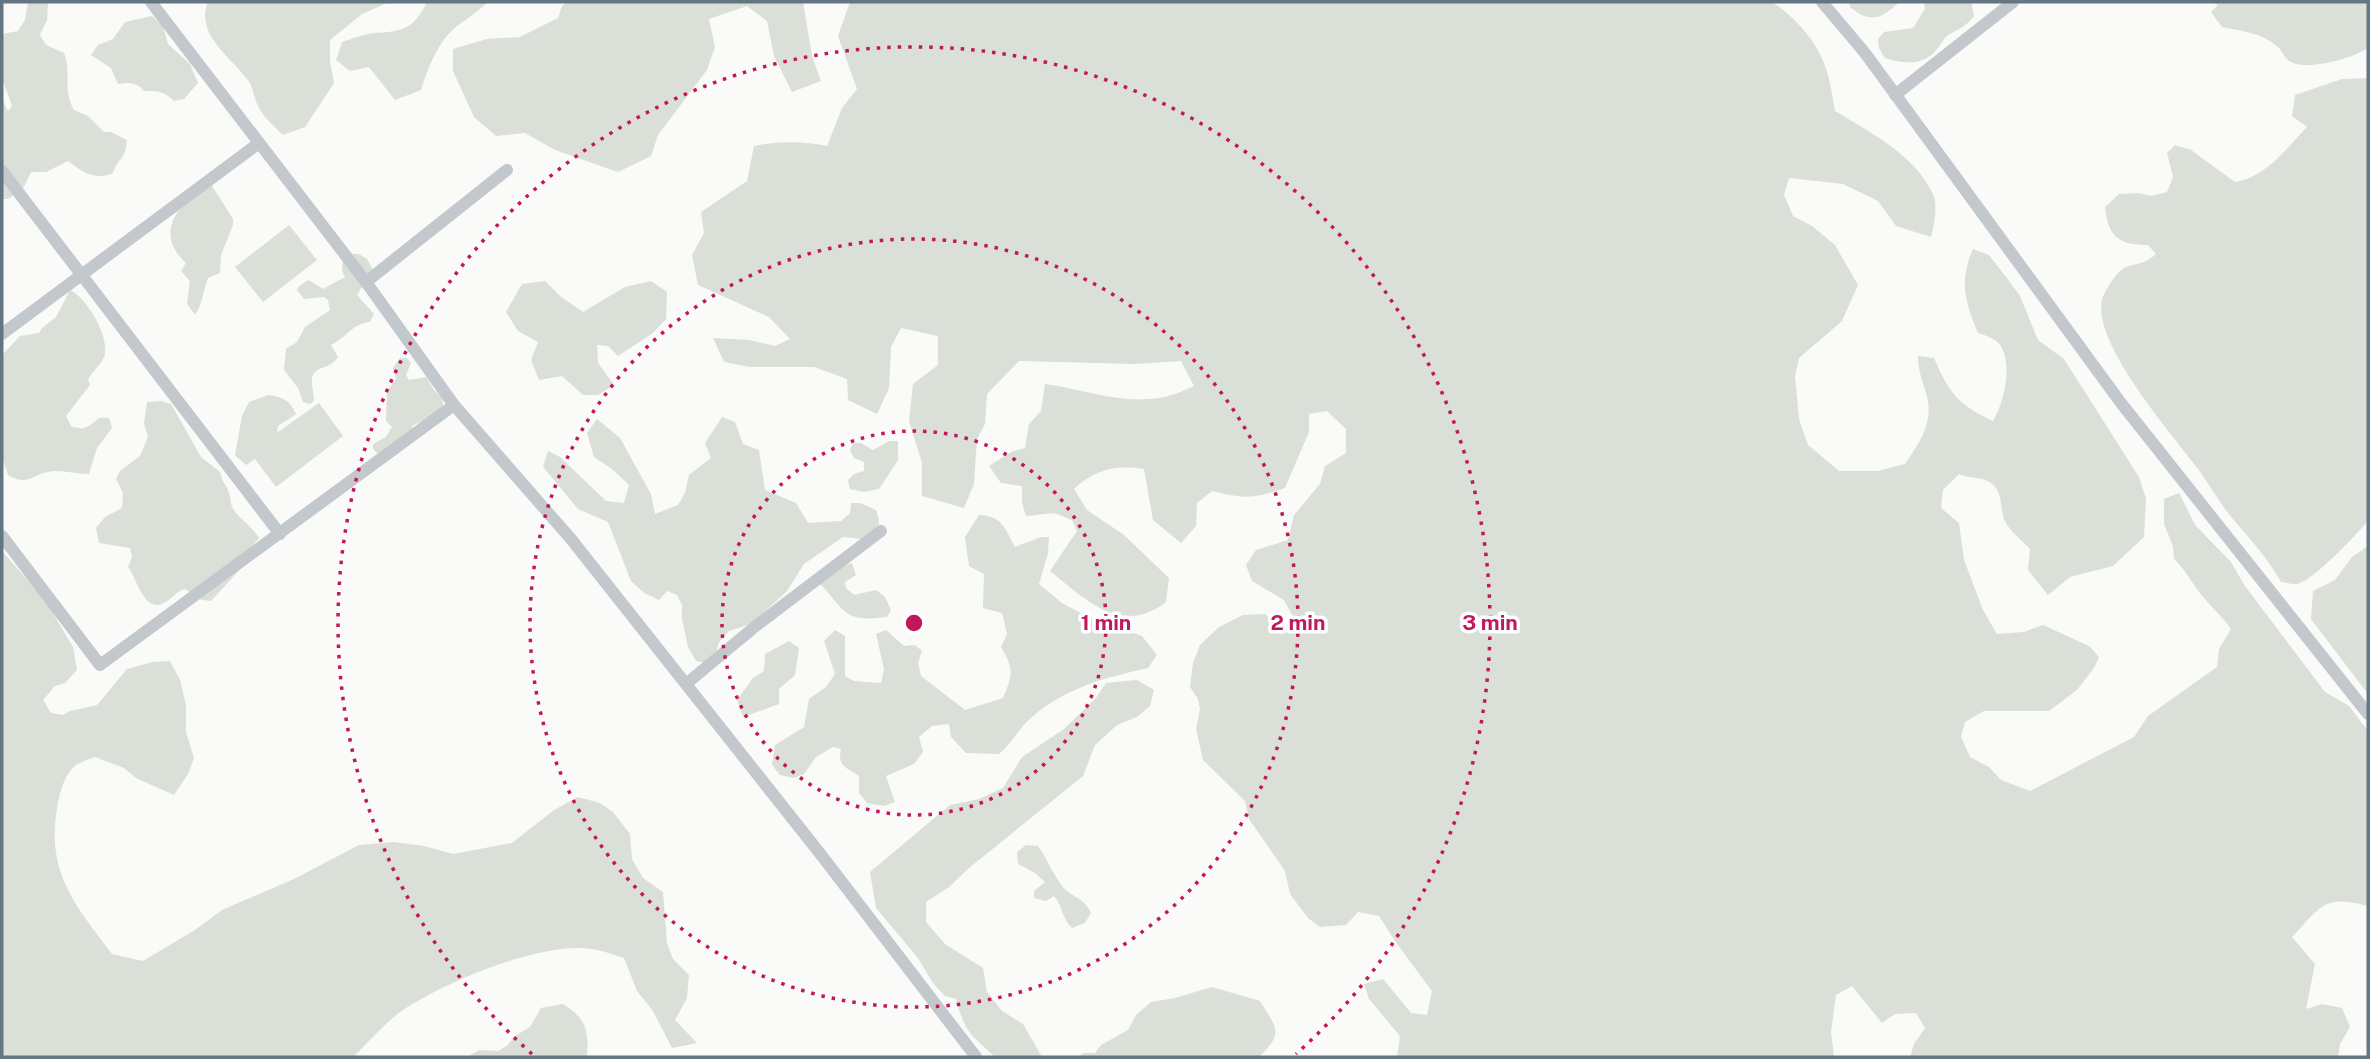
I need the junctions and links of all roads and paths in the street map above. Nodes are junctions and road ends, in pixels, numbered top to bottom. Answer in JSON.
{"nodes":[{"id":1,"x":151,"y":2,"type":"edge"},
{"id":2,"x":1822,"y":2,"type":"edge"},
{"id":3,"x":2013,"y":2,"type":"edge"},
{"id":4,"x":1895,"y":95,"type":"junction"},
{"id":5,"x":259,"y":143,"type":"junction"},
{"id":6,"x":507,"y":170,"type":"dead end"},
{"id":7,"x":2,"y":171,"type":"edge"},
{"id":8,"x":80,"y":275,"type":"junction"},
{"id":9,"x":366,"y":282,"type":"junction"},
{"id":10,"x":2,"y":334,"type":"edge"},
{"id":11,"x":454,"y":405,"type":"junction"},
{"id":12,"x":881,"y":531,"type":"dead end"},
{"id":13,"x":280,"y":534,"type":"junction"},
{"id":14,"x":2,"y":536,"type":"edge"},
{"id":15,"x":686,"y":684,"type":"junction"},
{"id":16,"x":2368,"y":714,"type":"edge"},
{"id":17,"x":976,"y":1057,"type":"edge"}],
"edges":[{"from":1,"to":5,"type":"street"},
{"from":2,"to":4,"type":"street"},
{"from":3,"to":4,"type":"street"},
{"from":4,"to":16,"type":"street"},
{"from":5,"to":8,"type":"street"},
{"from":5,"to":9,"type":"street"},
{"from":6,"to":9,"type":"street"},
{"from":7,"to":8,"type":"street"},
{"from":8,"to":10,"type":"street"},
{"from":8,"to":13,"type":"street"},
{"from":9,"to":11,"type":"street"},
{"from":11,"to":13,"type":"street"},
{"from":11,"to":15,"type":"street"},
{"from":12,"to":15,"type":"street"},
{"from":13,"to":14,"type":"street"},
{"from":15,"to":17,"type":"street"}]}
